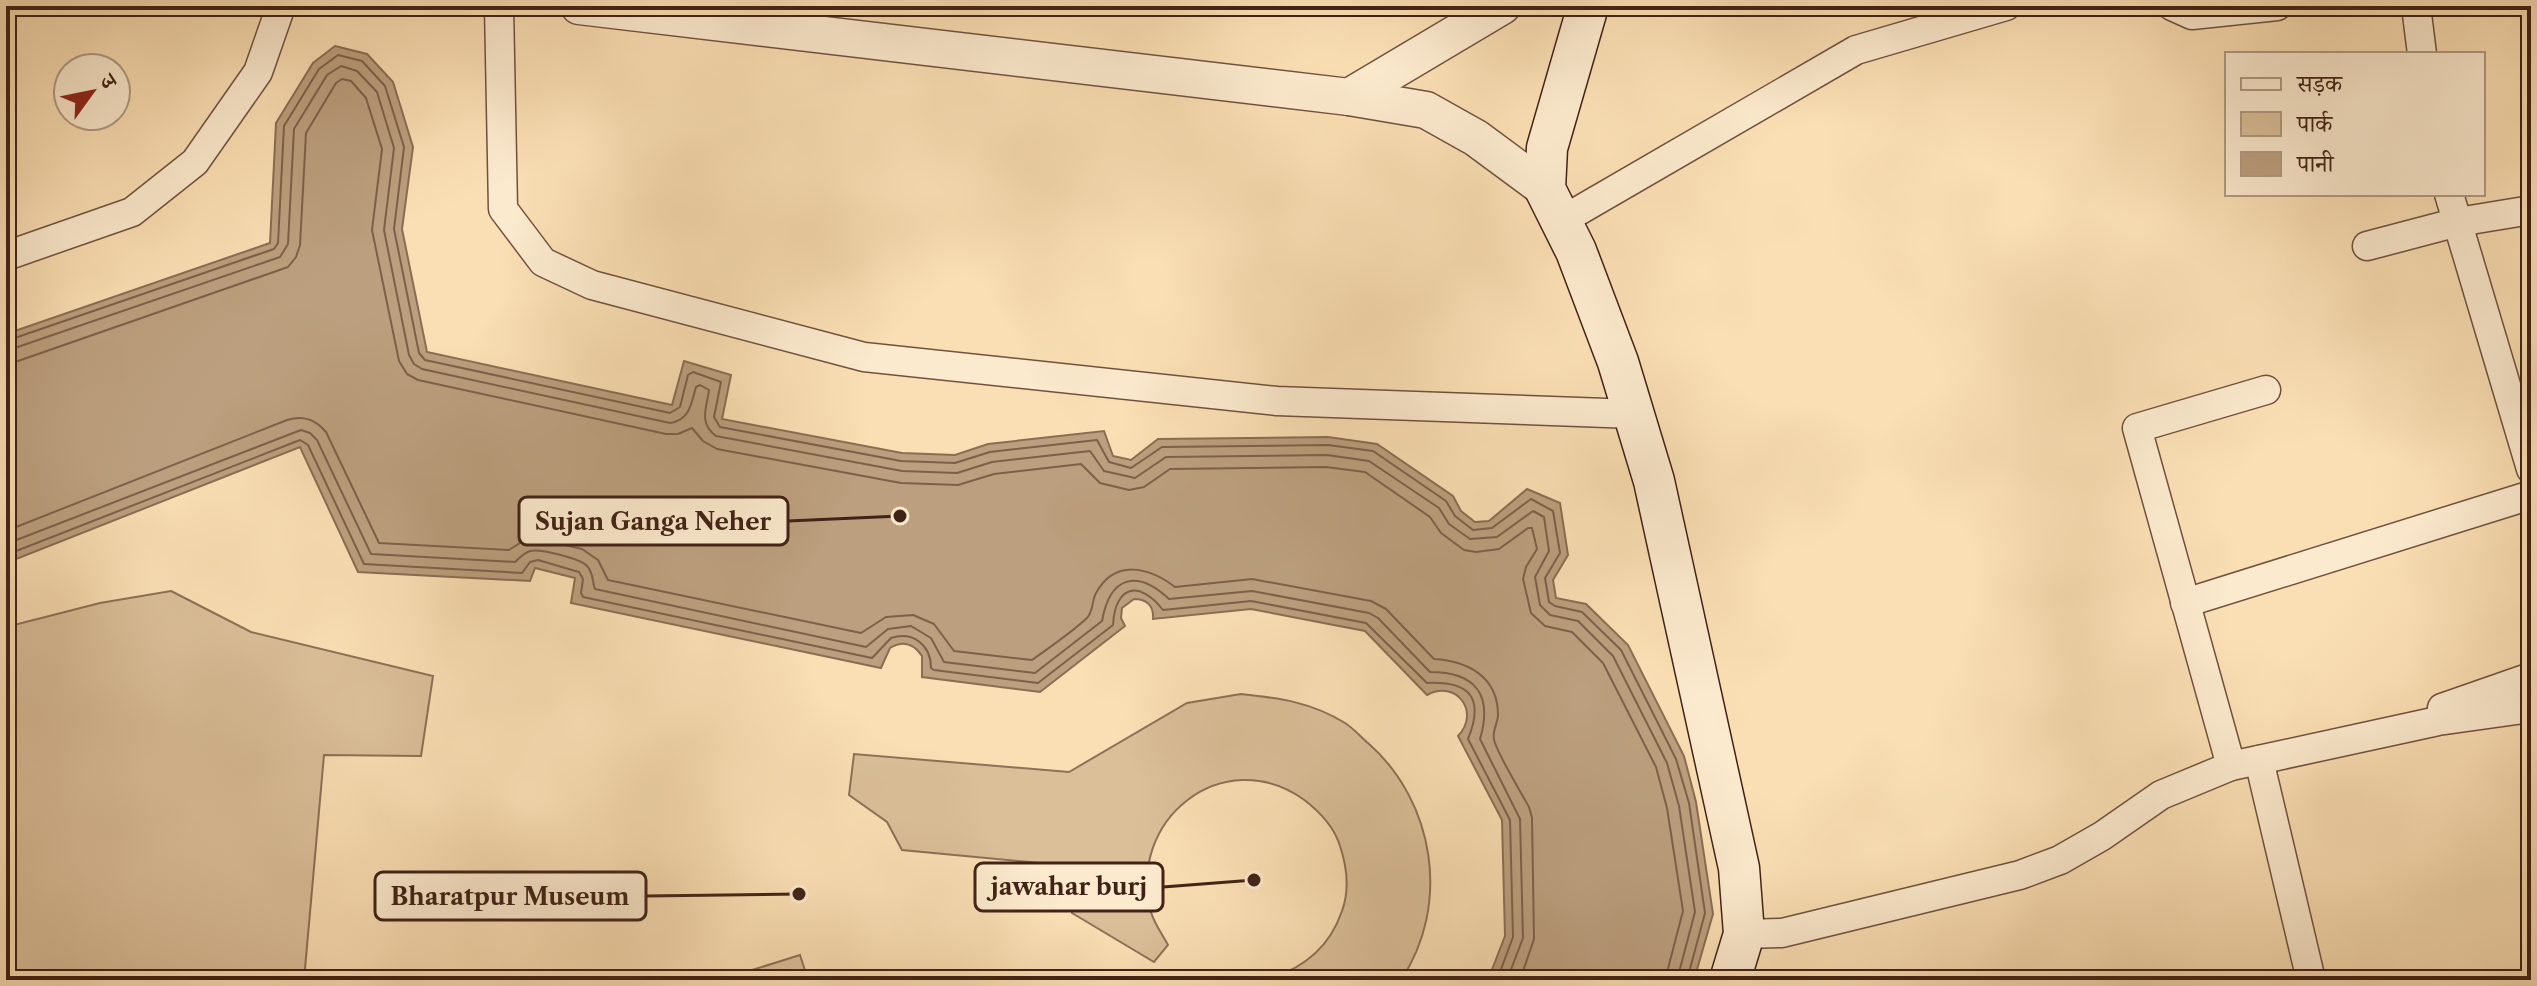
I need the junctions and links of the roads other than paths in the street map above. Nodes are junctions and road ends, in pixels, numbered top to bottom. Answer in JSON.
{"nodes":[{"id":1,"x":281,"y":6,"type":"edge"},
{"id":2,"x":499,"y":6,"type":"edge"},
{"id":3,"x":579,"y":6,"type":"edge"},
{"id":4,"x":1502,"y":6,"type":"edge"},
{"id":5,"x":1588,"y":6,"type":"edge"},
{"id":6,"x":2006,"y":6,"type":"edge"},
{"id":7,"x":2172,"y":6,"type":"edge"},
{"id":8,"x":2277,"y":6,"type":"edge"},
{"id":9,"x":2416,"y":6,"type":"edge"},
{"id":10,"x":2422,"y":52,"type":"edge"},
{"id":11,"x":1349,"y":97,"type":"junction"},
{"id":12,"x":2450,"y":196,"type":"edge"},
{"id":13,"x":1553,"y":205,"type":"junction"},
{"id":14,"x":2531,"y":210,"type":"edge"},
{"id":15,"x":2458,"y":222,"type":"junction"},
{"id":16,"x":2367,"y":246,"type":"dead end"},
{"id":17,"x":6,"y":256,"type":"edge"},
{"id":18,"x":2266,"y":390,"type":"dead end"},
{"id":19,"x":2521,"y":396,"type":"edge"},
{"id":20,"x":1634,"y":414,"type":"junction"},
{"id":21,"x":2531,"y":469,"type":"edge"},
{"id":22,"x":2531,"y":495,"type":"edge"},
{"id":23,"x":2185,"y":603,"type":"junction"},
{"id":24,"x":2531,"y":677,"type":"edge"},
{"id":25,"x":2531,"y":708,"type":"edge"},
{"id":26,"x":2350,"y":740,"type":"junction"},
{"id":27,"x":2259,"y":760,"type":"junction"},
{"id":28,"x":2231,"y":766,"type":"junction"},
{"id":29,"x":1744,"y":934,"type":"junction"},
{"id":30,"x":1730,"y":980,"type":"edge"},
{"id":31,"x":2311,"y":980,"type":"edge"}],
"edges":[{"from":1,"to":17,"type":"street"},
{"from":2,"to":20,"type":"street"},
{"from":3,"to":11,"type":"street"},
{"from":4,"to":11,"type":"street"},
{"from":5,"to":13,"type":"main road"},
{"from":6,"to":13,"type":"street"},
{"from":7,"to":8,"type":"street"},
{"from":9,"to":10,"type":"street"},
{"from":11,"to":13,"type":"street"},
{"from":12,"to":15,"type":"street"},
{"from":13,"to":20,"type":"main road"},
{"from":14,"to":15,"type":"street"},
{"from":15,"to":16,"type":"street"},
{"from":15,"to":19,"type":"street"},
{"from":18,"to":23,"type":"street"},
{"from":19,"to":21,"type":"street"},
{"from":20,"to":29,"type":"main road"},
{"from":22,"to":23,"type":"street"},
{"from":23,"to":28,"type":"street"},
{"from":24,"to":26,"type":"street"},
{"from":25,"to":26,"type":"street"},
{"from":26,"to":27,"type":"street"},
{"from":27,"to":28,"type":"street"},
{"from":27,"to":31,"type":"street"},
{"from":28,"to":29,"type":"street"},
{"from":29,"to":30,"type":"main road"}]}
